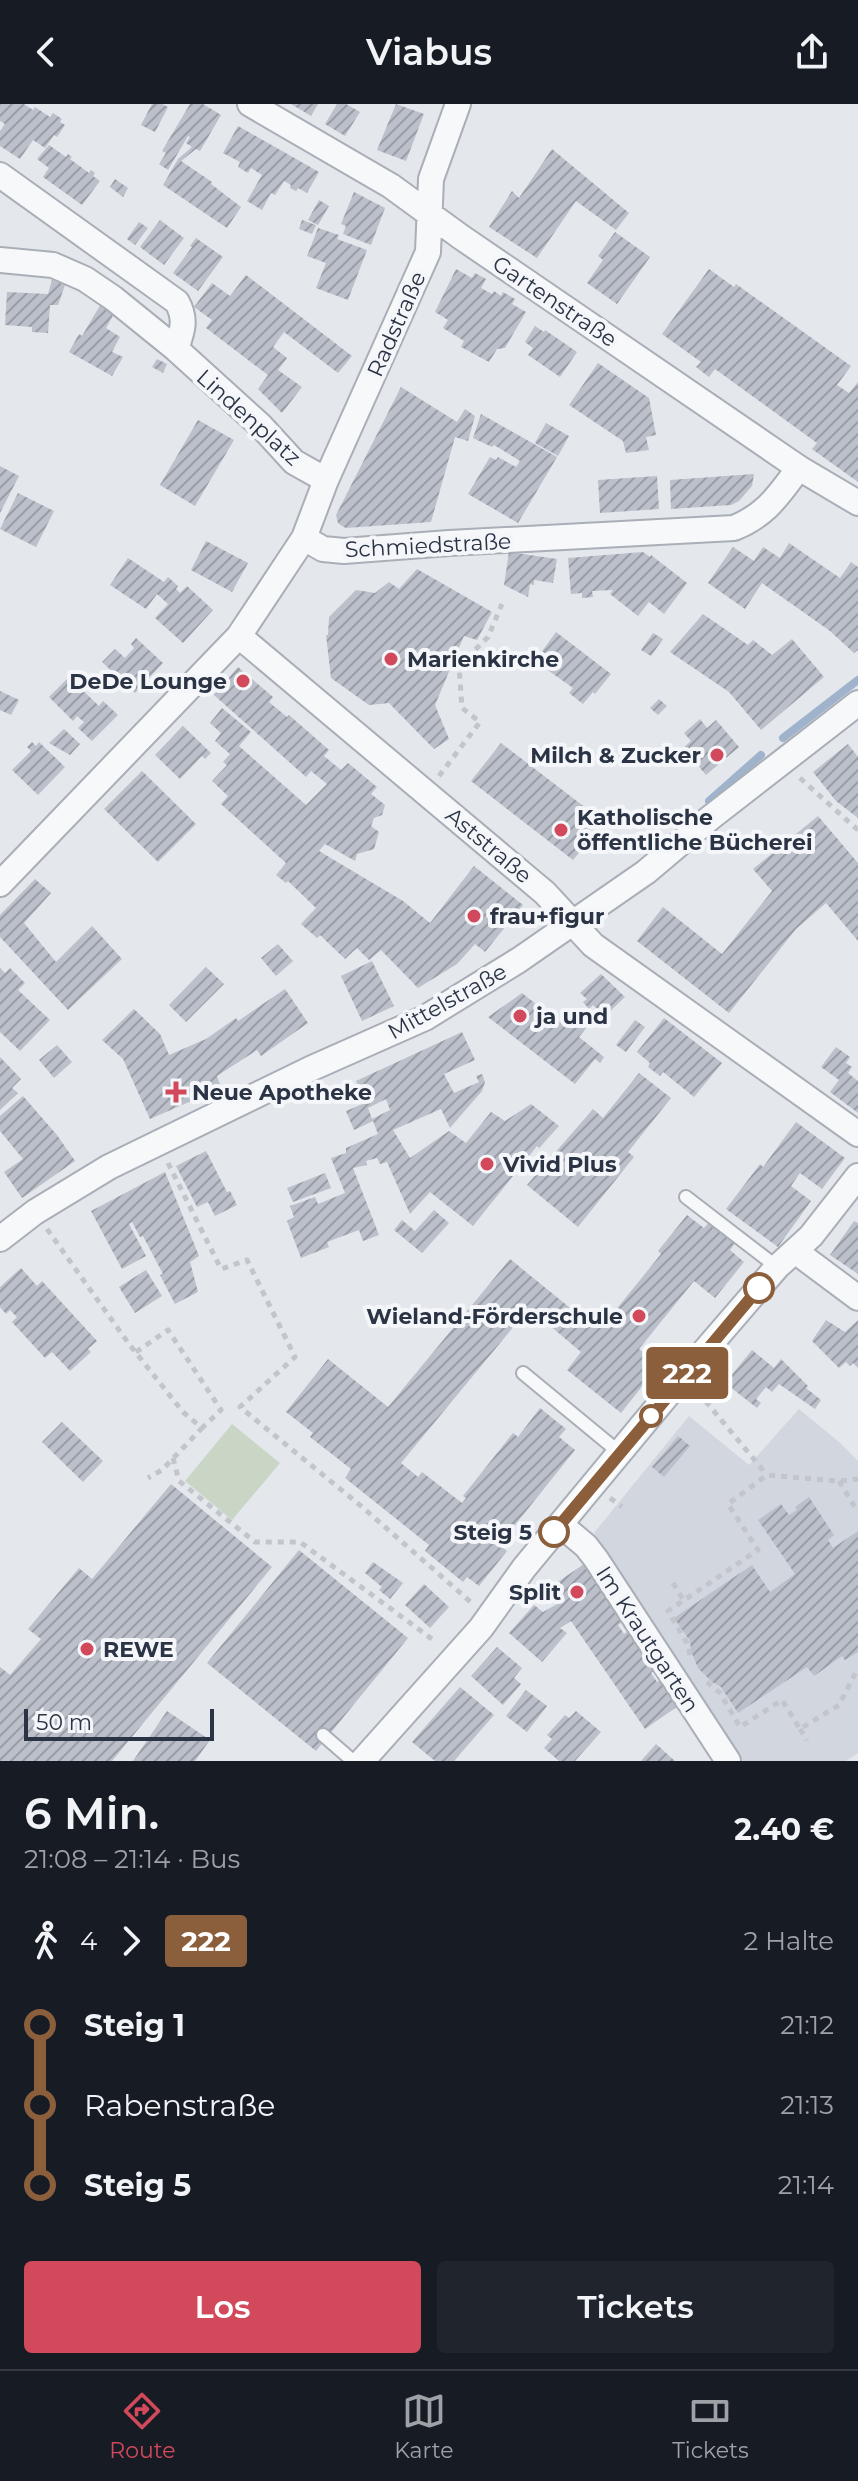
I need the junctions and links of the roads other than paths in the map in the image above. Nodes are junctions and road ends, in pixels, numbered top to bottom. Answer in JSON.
{"nodes":[{"id":1,"x":250,"y":104,"type":"edge"},
{"id":2,"x":458,"y":104,"type":"edge"},
{"id":3,"x":0,"y":175,"type":"edge"},
{"id":4,"x":430,"y":213,"type":"junction"},
{"id":5,"x":71,"y":226,"type":"junction"},
{"id":6,"x":0,"y":260,"type":"edge"},
{"id":7,"x":53,"y":265,"type":"junction"},
{"id":8,"x":176,"y":349,"type":"junction"},
{"id":9,"x":799,"y":468,"type":"junction"},
{"id":10,"x":326,"y":480,"type":"junction"},
{"id":11,"x":858,"y":503,"type":"edge"},
{"id":12,"x":304,"y":538,"type":"junction"},
{"id":13,"x":239,"y":636,"type":"junction"},
{"id":14,"x":858,"y":703,"type":"edge"},
{"id":15,"x":0,"y":884,"type":"edge"},
{"id":16,"x":573,"y":923,"type":"junction"},
{"id":17,"x":858,"y":1134,"type":"edge"},
{"id":18,"x":858,"y":1176,"type":"edge"},
{"id":19,"x":686,"y":1197,"type":"dead end"},
{"id":20,"x":0,"y":1239,"type":"edge"},
{"id":21,"x":795,"y":1251,"type":"junction"},
{"id":22,"x":777,"y":1267,"type":"junction"},
{"id":23,"x":858,"y":1298,"type":"edge"},
{"id":24,"x":523,"y":1373,"type":"dead end"},
{"id":25,"x":620,"y":1453,"type":"junction"},
{"id":26,"x":561,"y":1525,"type":"junction"},
{"id":27,"x":323,"y":1735,"type":"dead end"},
{"id":28,"x":353,"y":1761,"type":"edge"},
{"id":29,"x":362,"y":1761,"type":"edge"},
{"id":30,"x":728,"y":1761,"type":"edge"}],
"edges":[{"from":1,"to":4,"type":"street","name":"Gartenstraße"},
{"from":2,"to":4,"type":"street","name":"Radstraße"},
{"from":3,"to":5,"type":"street"},
{"from":4,"to":9,"type":"street","name":"Gartenstraße"},
{"from":4,"to":10,"type":"street","name":"Radstraße"},
{"from":5,"to":7,"type":"street"},
{"from":5,"to":8,"type":"street"},
{"from":6,"to":7,"type":"street","name":"Lindenplatz"},
{"from":7,"to":8,"type":"street","name":"Lindenplatz"},
{"from":8,"to":10,"type":"street","name":"Lindenplatz"},
{"from":9,"to":11,"type":"street","name":"Gartenstraße"},
{"from":9,"to":12,"type":"street","name":"Schmiedstraße"},
{"from":10,"to":12,"type":"street","name":"Radstraße"},
{"from":12,"to":13,"type":"street"},
{"from":13,"to":15,"type":"street"},
{"from":13,"to":16,"type":"street","name":"Aststraße"},
{"from":14,"to":16,"type":"street","name":"Mittelstraße"},
{"from":16,"to":17,"type":"street","name":"Aststraße"},
{"from":16,"to":20,"type":"street","name":"Mittelstraße"},
{"from":18,"to":21,"type":"street"},
{"from":19,"to":22,"type":"lane"},
{"from":21,"to":22,"type":"street"},
{"from":21,"to":23,"type":"street"},
{"from":22,"to":25,"type":"street"},
{"from":24,"to":25,"type":"lane"},
{"from":25,"to":26,"type":"street"},
{"from":26,"to":29,"type":"street"},
{"from":26,"to":30,"type":"street","name":"Im Krautgarten"},
{"from":27,"to":28,"type":"lane"}]}
